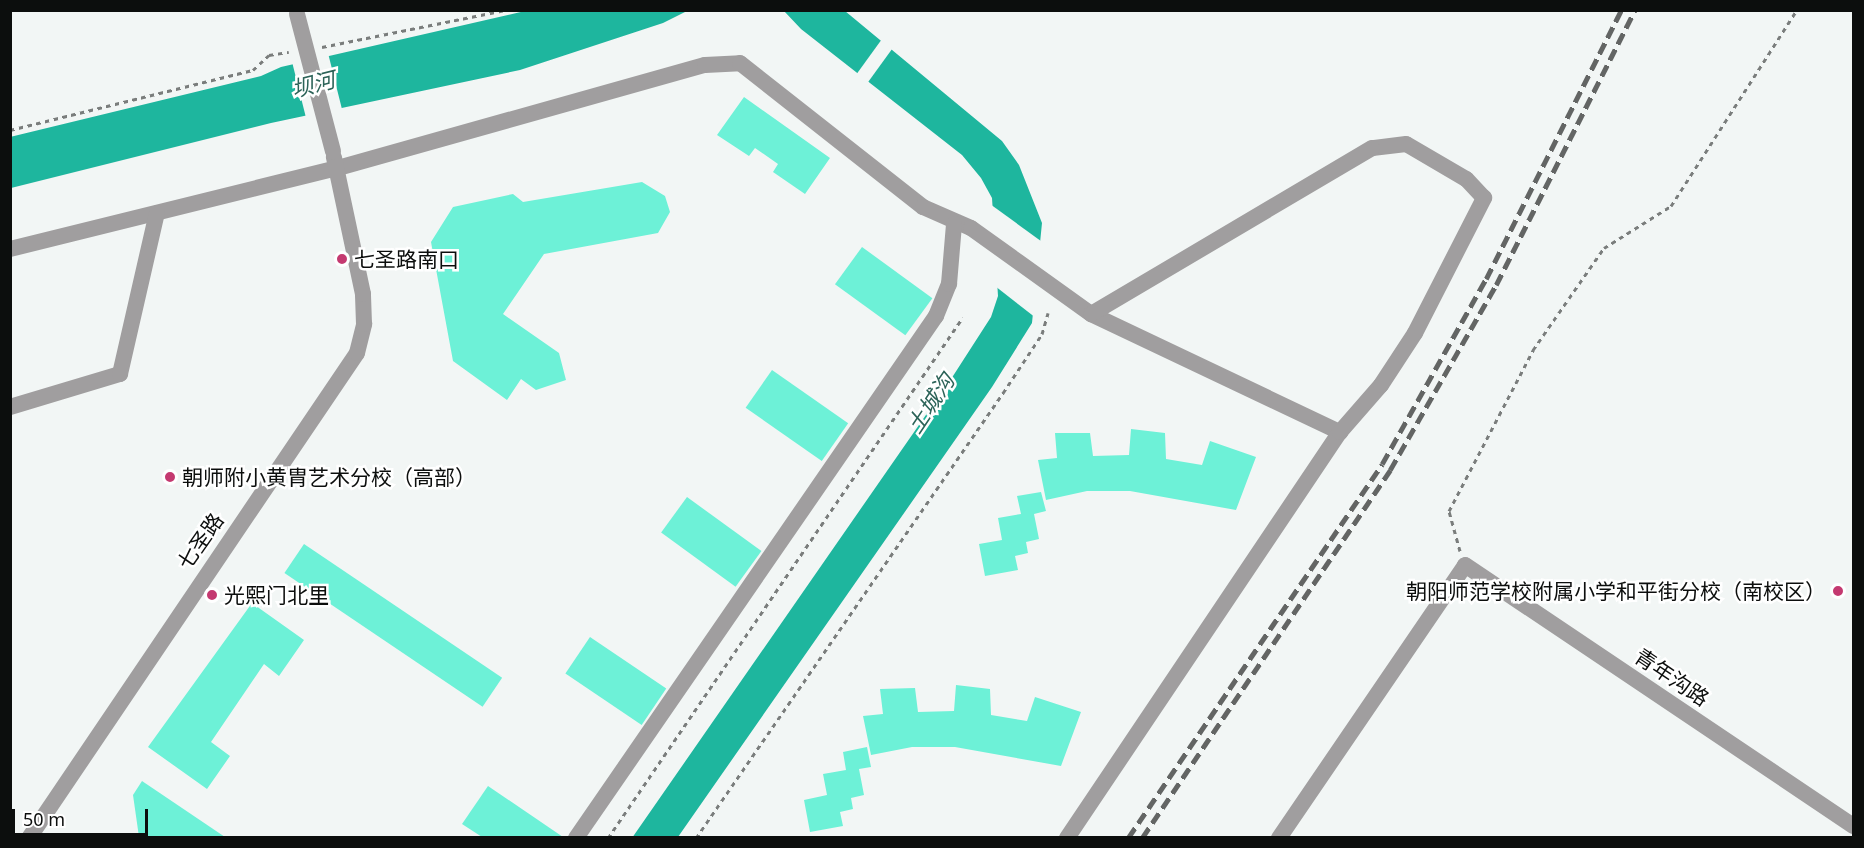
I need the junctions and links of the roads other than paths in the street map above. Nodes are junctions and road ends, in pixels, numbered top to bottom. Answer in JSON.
{"nodes":[{"id":1,"x":297,"y":12,"type":"edge"},
{"id":2,"x":338,"y":168,"type":"junction"},
{"id":3,"x":157,"y":213,"type":"junction"},
{"id":4,"x":962,"y":226,"type":"junction"},
{"id":5,"x":10,"y":249,"type":"edge"},
{"id":6,"x":1091,"y":314,"type":"junction"},
{"id":7,"x":10,"y":407,"type":"edge"},
{"id":8,"x":1340,"y":432,"type":"junction"},
{"id":9,"x":1854,"y":826,"type":"edge"},
{"id":10,"x":29,"y":837,"type":"edge"},
{"id":11,"x":576,"y":837,"type":"edge"},
{"id":12,"x":1067,"y":837,"type":"edge"},
{"id":13,"x":1278,"y":837,"type":"edge"}],
"edges":[{"from":1,"to":2,"type":"street","name":"七圣路","bridge":true},
{"from":2,"to":3,"type":"street"},
{"from":2,"to":4,"type":"street"},
{"from":2,"to":10,"type":"street","name":"七圣路"},
{"from":3,"to":5,"type":"street"},
{"from":3,"to":7,"type":"street"},
{"from":4,"to":6,"type":"street"},
{"from":4,"to":11,"type":"street"},
{"from":6,"to":8,"type":"street"},
{"from":6,"to":8,"type":"street"},
{"from":8,"to":12,"type":"street"},
{"from":9,"to":13,"type":"street","name":"青年沟路"}]}
